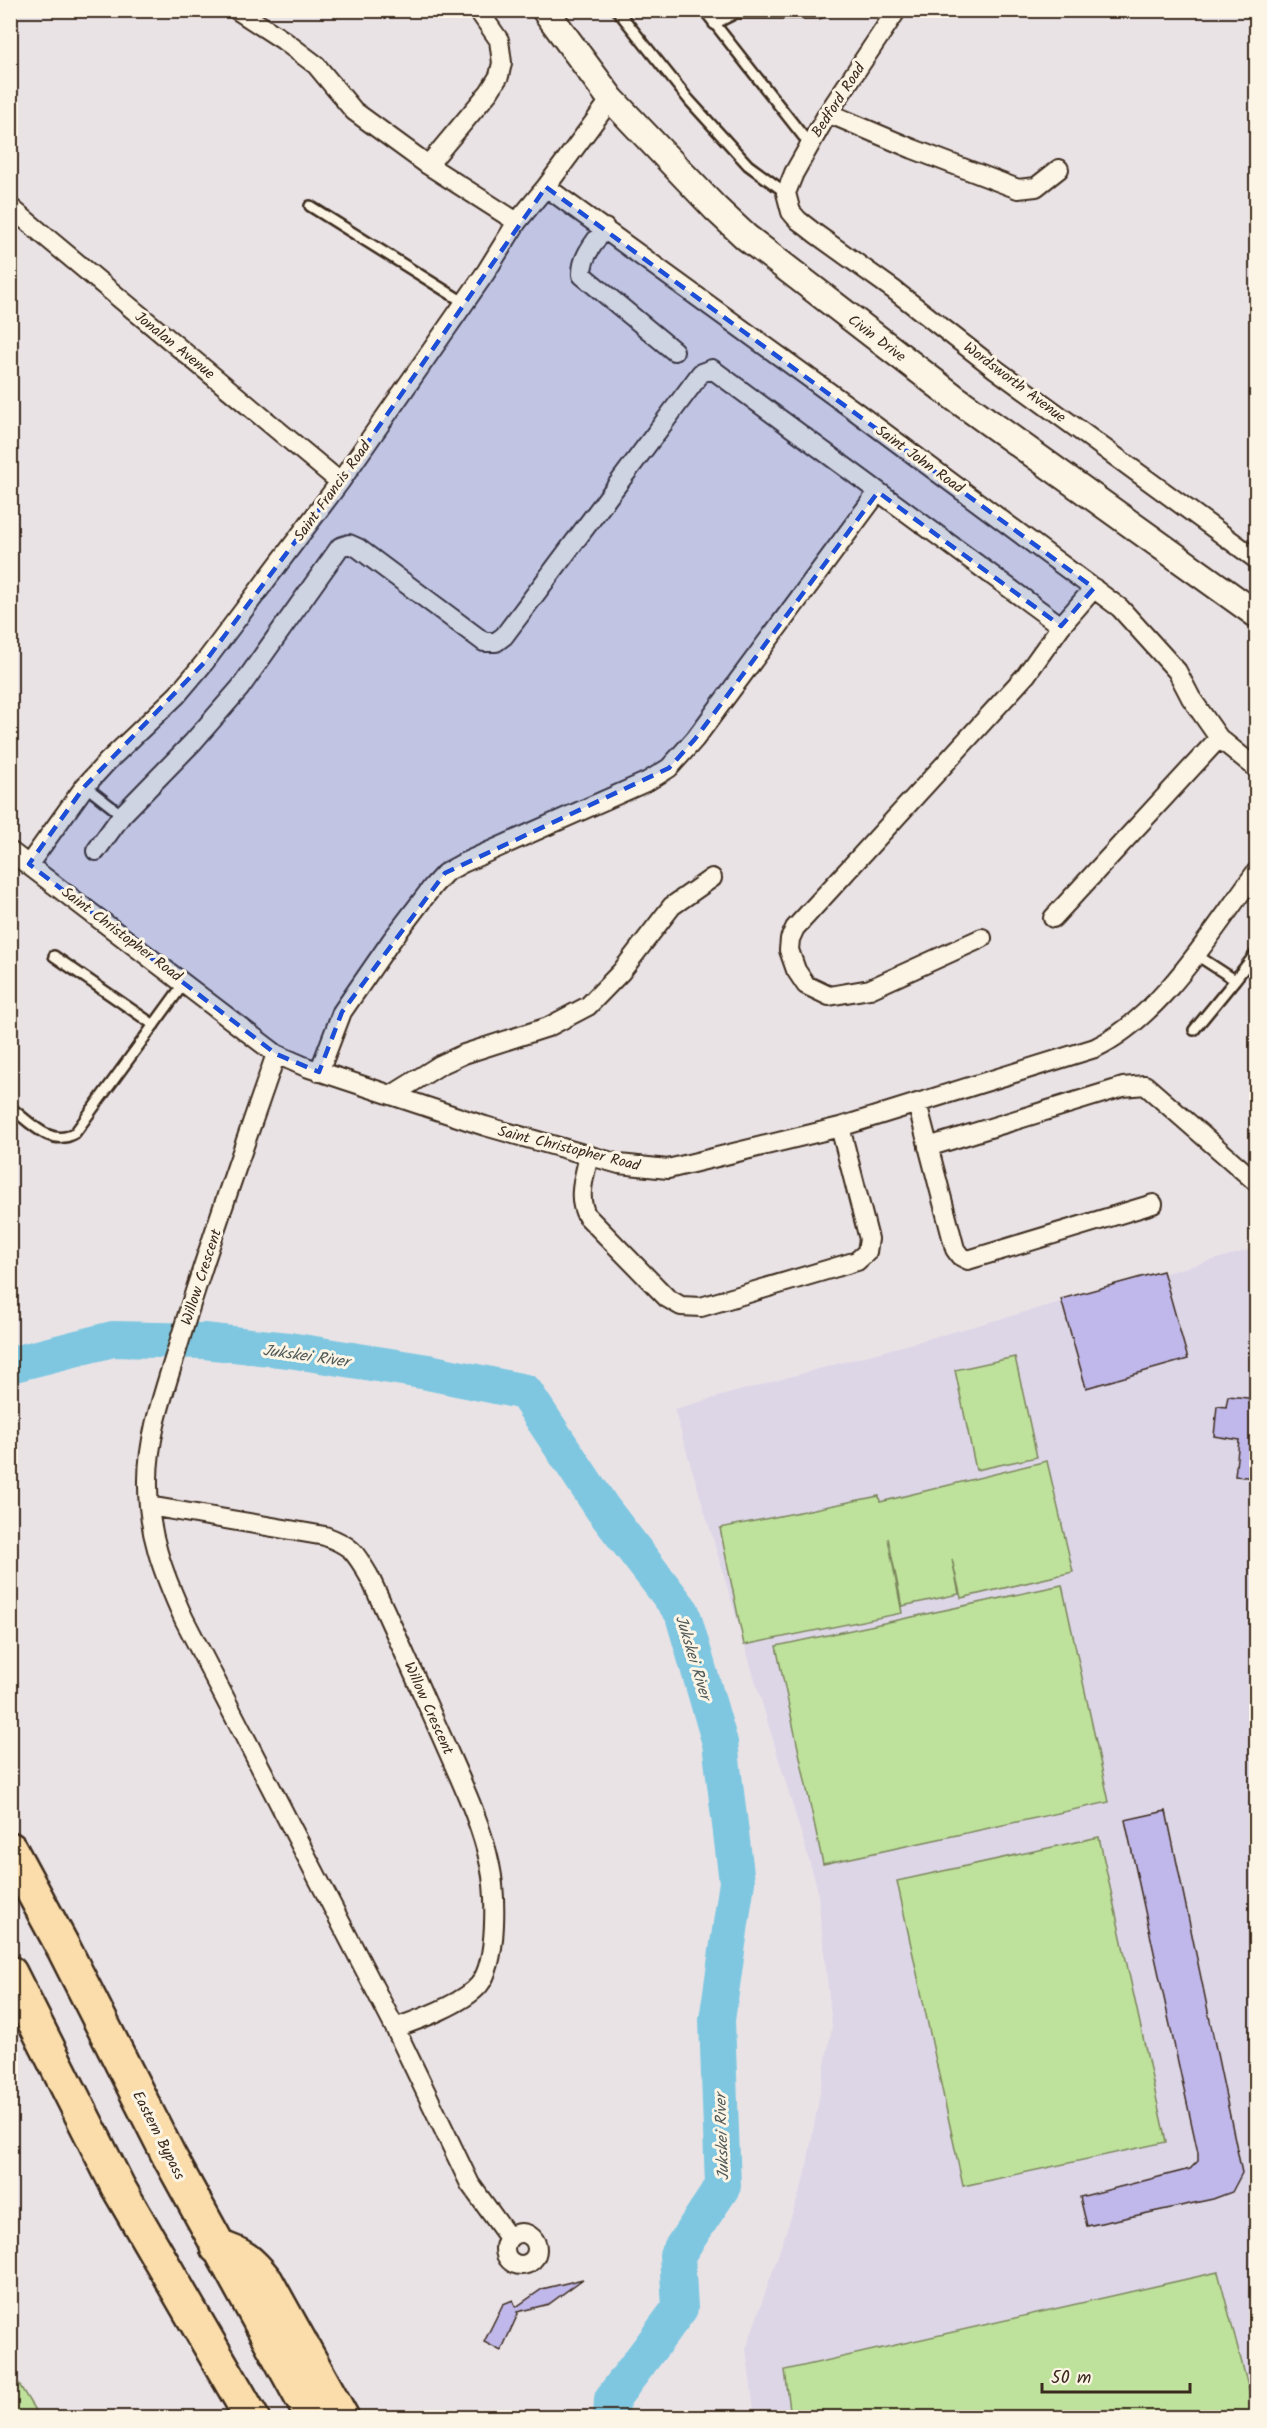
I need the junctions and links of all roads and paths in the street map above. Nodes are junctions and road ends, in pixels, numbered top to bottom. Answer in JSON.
{"nodes":[{"id":1,"x":237,"y":10,"type":"edge"},
{"id":2,"x":478,"y":10,"type":"edge"},
{"id":3,"x":544,"y":10,"type":"edge"},
{"id":4,"x":617,"y":10,"type":"edge"},
{"id":5,"x":704,"y":10,"type":"edge"},
{"id":6,"x":828,"y":10,"type":"edge"},
{"id":7,"x":897,"y":10,"type":"edge"},
{"id":8,"x":714,"y":24,"type":"junction"},
{"id":9,"x":611,"y":99,"type":"junction"},
{"id":10,"x":828,"y":113,"type":"junction"},
{"id":11,"x":810,"y":145,"type":"junction"},
{"id":12,"x":429,"y":165,"type":"junction"},
{"id":13,"x":1059,"y":169,"type":"dead end"},
{"id":14,"x":546,"y":187,"type":"junction"},
{"id":15,"x":786,"y":193,"type":"junction"},
{"id":16,"x":10,"y":207,"type":"edge"},
{"id":17,"x":310,"y":207,"type":"dead end"},
{"id":18,"x":517,"y":222,"type":"junction"},
{"id":19,"x":605,"y":228,"type":"junction"},
{"id":20,"x":465,"y":303,"type":"junction"},
{"id":21,"x":674,"y":351,"type":"dead end"},
{"id":22,"x":340,"y":482,"type":"junction"},
{"id":23,"x":878,"y":492,"type":"junction"},
{"id":24,"x":1257,"y":559,"type":"edge"},
{"id":25,"x":1094,"y":588,"type":"junction"},
{"id":26,"x":1257,"y":614,"type":"edge"},
{"id":27,"x":1061,"y":626,"type":"junction"},
{"id":28,"x":1219,"y":738,"type":"junction"},
{"id":29,"x":1257,"y":768,"type":"edge"},
{"id":30,"x":85,"y":786,"type":"junction"},
{"id":31,"x":122,"y":815,"type":"junction"},
{"id":32,"x":10,"y":851,"type":"edge"},
{"id":33,"x":96,"y":851,"type":"dead end"},
{"id":34,"x":29,"y":864,"type":"junction"},
{"id":35,"x":1257,"y":872,"type":"edge"},
{"id":36,"x":712,"y":878,"type":"dead end"},
{"id":37,"x":1053,"y":918,"type":"dead end"},
{"id":38,"x":982,"y":938,"type":"dead end"},
{"id":39,"x":1257,"y":953,"type":"edge"},
{"id":40,"x":1195,"y":954,"type":"junction"},
{"id":41,"x":54,"y":956,"type":"dead end"},
{"id":42,"x":1235,"y":980,"type":"junction"},
{"id":43,"x":185,"y":982,"type":"junction"},
{"id":44,"x":154,"y":1025,"type":"junction"},
{"id":45,"x":1194,"y":1030,"type":"dead end"},
{"id":46,"x":276,"y":1054,"type":"junction"},
{"id":47,"x":319,"y":1072,"type":"junction"},
{"id":48,"x":392,"y":1095,"type":"junction"},
{"id":49,"x":916,"y":1103,"type":"junction"},
{"id":50,"x":10,"y":1107,"type":"edge"},
{"id":51,"x":840,"y":1127,"type":"junction"},
{"id":52,"x":928,"y":1147,"type":"junction"},
{"id":53,"x":589,"y":1155,"type":"junction"},
{"id":54,"x":1257,"y":1182,"type":"edge"},
{"id":55,"x":1153,"y":1204,"type":"dead end"},
{"id":56,"x":149,"y":1506,"type":"junction"},
{"id":57,"x":10,"y":1849,"type":"edge"},
{"id":58,"x":10,"y":1973,"type":"edge"},
{"id":59,"x":395,"y":2028,"type":"junction"},
{"id":60,"x":509,"y":2238,"type":"dead end"},
{"id":61,"x":218,"y":2247,"type":"junction"},
{"id":62,"x":252,"y":2418,"type":"edge"},
{"id":63,"x":313,"y":2418,"type":"edge"},
{"id":64,"x":342,"y":2418,"type":"edge"}],
"edges":[{"from":1,"to":12,"type":"street"},
{"from":2,"to":12,"type":"street"},
{"from":3,"to":9,"type":"main road","name":"Civin Drive"},
{"from":4,"to":15,"type":"lane"},
{"from":5,"to":8,"type":"lane"},
{"from":6,"to":8,"type":"lane"},
{"from":7,"to":10,"type":"street","name":"Bedford Road"},
{"from":8,"to":11,"type":"lane"},
{"from":9,"to":14,"type":"street","name":"Saint Francis Road"},
{"from":9,"to":26,"type":"main road","name":"Civin Drive"},
{"from":10,"to":11,"type":"street","name":"Bedford Road"},
{"from":10,"to":13,"type":"street"},
{"from":11,"to":15,"type":"street","name":"Bedford Road"},
{"from":12,"to":18,"type":"street"},
{"from":14,"to":18,"type":"street","name":"Saint Francis Road"},
{"from":14,"to":19,"type":"street","name":"Saint John Road"},
{"from":15,"to":24,"type":"street","name":"Wordsworth Avenue"},
{"from":16,"to":22,"type":"street","name":"Jonalan Avenue"},
{"from":17,"to":20,"type":"lane"},
{"from":18,"to":20,"type":"street","name":"Saint Francis Road"},
{"from":19,"to":21,"type":"street"},
{"from":19,"to":25,"type":"street","name":"Saint John Road"},
{"from":20,"to":22,"type":"street","name":"Saint Francis Road"},
{"from":22,"to":30,"type":"street","name":"Saint Francis Road"},
{"from":23,"to":27,"type":"street"},
{"from":23,"to":31,"type":"street"},
{"from":23,"to":47,"type":"street"},
{"from":25,"to":27,"type":"street"},
{"from":25,"to":28,"type":"street","name":"Saint John Road"},
{"from":27,"to":38,"type":"street"},
{"from":28,"to":29,"type":"street","name":"Saint John Road"},
{"from":28,"to":37,"type":"street"},
{"from":30,"to":31,"type":"lane"},
{"from":30,"to":34,"type":"street","name":"Saint Francis Road"},
{"from":31,"to":33,"type":"street"},
{"from":32,"to":34,"type":"street","name":"Saint Christopher Road"},
{"from":34,"to":43,"type":"street","name":"Saint Christopher Road"},
{"from":35,"to":40,"type":"street","name":"Saint Christopher Road"},
{"from":36,"to":48,"type":"street"},
{"from":39,"to":42,"type":"lane"},
{"from":40,"to":42,"type":"lane"},
{"from":40,"to":49,"type":"street","name":"Saint Christopher Road"},
{"from":41,"to":44,"type":"lane"},
{"from":42,"to":45,"type":"lane"},
{"from":43,"to":44,"type":"lane"},
{"from":43,"to":46,"type":"street","name":"Saint Christopher Road"},
{"from":44,"to":50,"type":"lane"},
{"from":46,"to":47,"type":"street","name":"Saint Christopher Road"},
{"from":46,"to":56,"type":"street","name":"Willow Crescent"},
{"from":47,"to":48,"type":"street","name":"Saint Christopher Road"},
{"from":48,"to":53,"type":"street","name":"Saint Christopher Road"},
{"from":49,"to":51,"type":"street","name":"Saint Christopher Road"},
{"from":49,"to":52,"type":"street"},
{"from":51,"to":53,"type":"street","name":"Saint Christopher Road"},
{"from":51,"to":53,"type":"street"},
{"from":52,"to":54,"type":"street"},
{"from":52,"to":55,"type":"street"},
{"from":56,"to":59,"type":"street","name":"Willow Crescent"},
{"from":56,"to":59,"type":"street","name":"Willow Crescent"},
{"from":57,"to":61,"type":"highway","name":"Eastern Bypass"},
{"from":58,"to":62,"type":"highway"},
{"from":59,"to":60,"type":"street","name":"Willow Crescent"},
{"from":61,"to":63,"type":"highway","name":"Eastern Bypass"},
{"from":61,"to":64,"type":"highway"}]}
